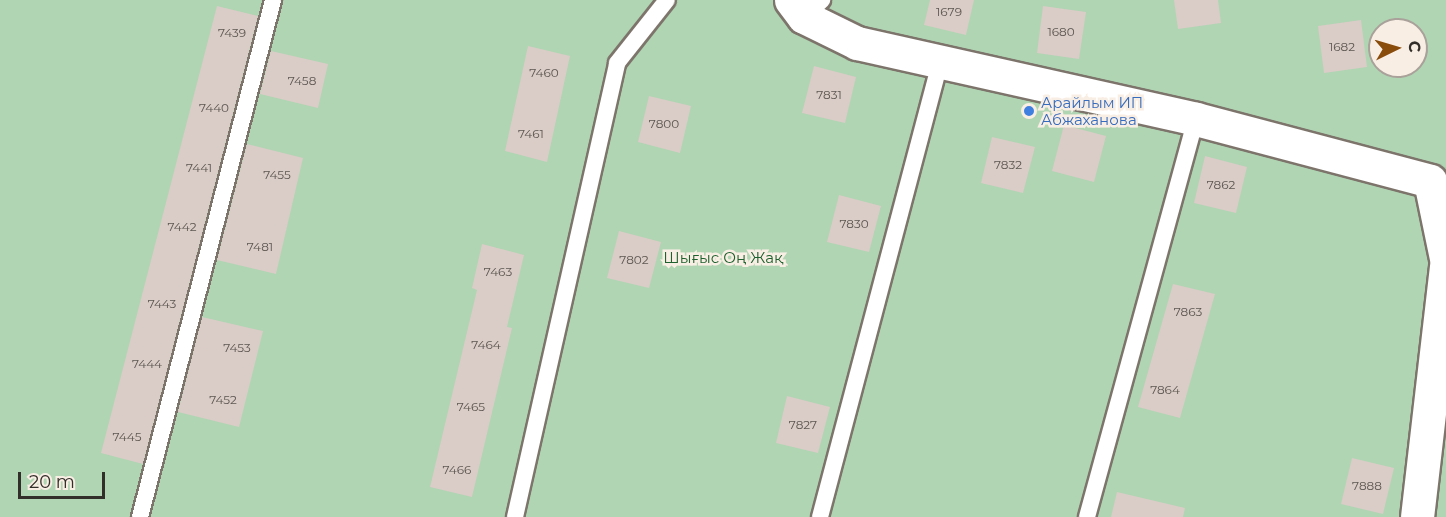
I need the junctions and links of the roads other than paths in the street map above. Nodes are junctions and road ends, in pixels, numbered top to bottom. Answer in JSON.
{"nodes":[{"id":1,"x":273,"y":0,"type":"edge"},
{"id":2,"x":668,"y":0,"type":"edge"},
{"id":3,"x":806,"y":6,"type":"edge"},
{"id":4,"x":941,"y":58,"type":"junction"},
{"id":5,"x":1196,"y":119,"type":"junction"},
{"id":6,"x":1438,"y":179,"type":"edge"},
{"id":7,"x":1446,"y":258,"type":"edge"},
{"id":8,"x":1446,"y":266,"type":"edge"},
{"id":9,"x":141,"y":517,"type":"edge"},
{"id":10,"x":515,"y":517,"type":"edge"},
{"id":11,"x":820,"y":517,"type":"edge"},
{"id":12,"x":1087,"y":517,"type":"edge"},
{"id":13,"x":1417,"y":517,"type":"edge"}],
"edges":[{"from":1,"to":9,"type":"lane"},
{"from":2,"to":10,"type":"lane"},
{"from":3,"to":4,"type":"street"},
{"from":4,"to":5,"type":"street"},
{"from":4,"to":11,"type":"lane"},
{"from":5,"to":6,"type":"street"},
{"from":5,"to":12,"type":"lane"},
{"from":6,"to":7,"type":"street"},
{"from":8,"to":13,"type":"street"}]}
